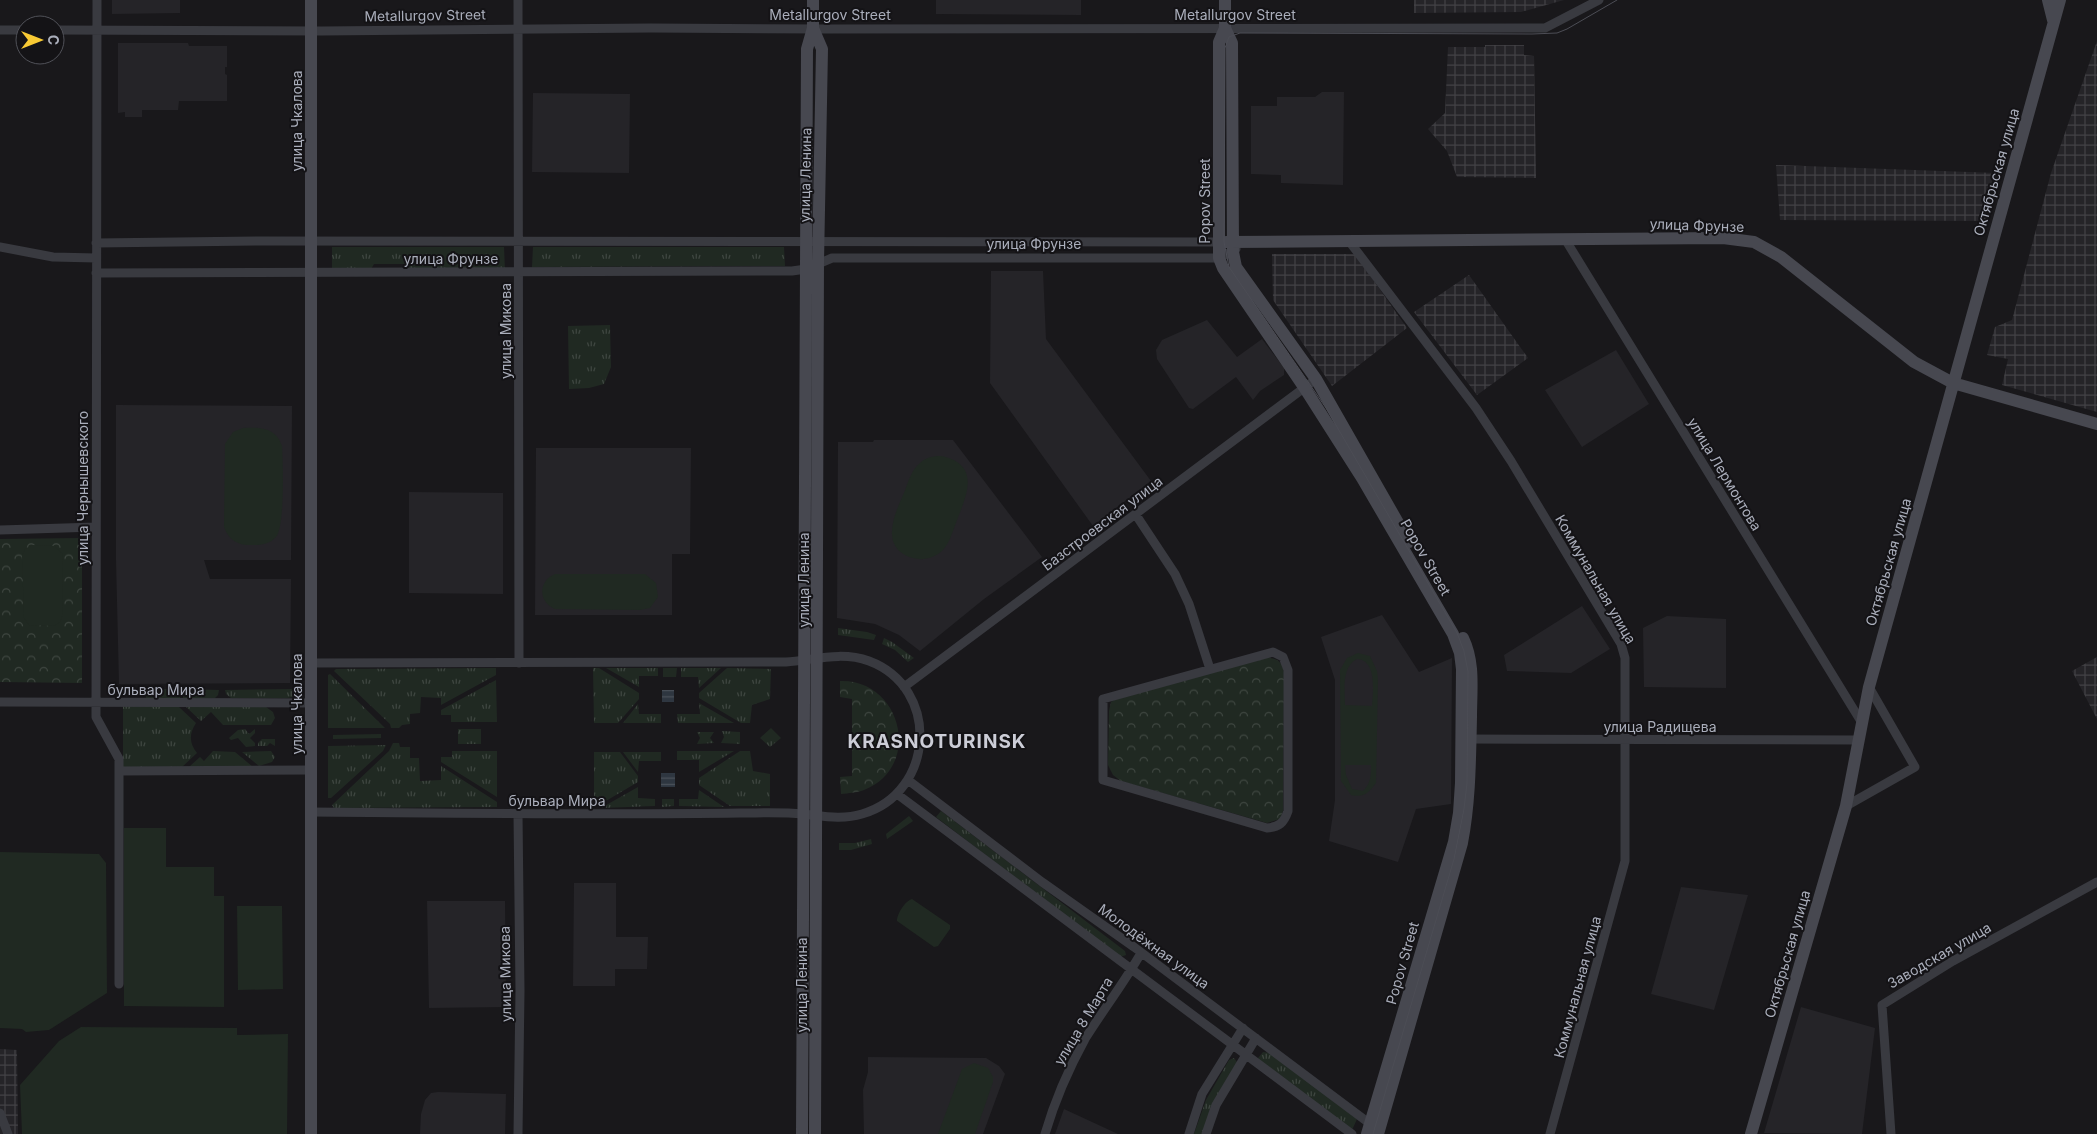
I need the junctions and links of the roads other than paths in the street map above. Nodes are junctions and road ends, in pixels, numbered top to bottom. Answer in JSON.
{"nodes":[{"id":1,"x":97,"y":0,"type":"edge"},
{"id":2,"x":311,"y":0,"type":"edge"},
{"id":3,"x":518,"y":0,"type":"edge"},
{"id":4,"x":813,"y":0,"type":"edge"},
{"id":5,"x":1225,"y":0,"type":"edge"},
{"id":6,"x":1598,"y":0,"type":"edge"},
{"id":7,"x":2048,"y":0,"type":"edge"},
{"id":8,"x":2060,"y":0,"type":"edge"},
{"id":9,"x":2054,"y":22,"type":"junction"},
{"id":10,"x":518,"y":28,"type":"junction"},
{"id":11,"x":813,"y":28,"type":"junction"},
{"id":12,"x":1225,"y":28,"type":"junction"},
{"id":13,"x":0,"y":30,"type":"edge"},
{"id":14,"x":15,"y":30,"type":"edge"},
{"id":15,"x":65,"y":30,"type":"edge"},
{"id":16,"x":311,"y":30,"type":"junction"},
{"id":17,"x":97,"y":31,"type":"junction"},
{"id":18,"x":1566,"y":239,"type":"junction"},
{"id":19,"x":312,"y":241,"type":"junction"},
{"id":20,"x":519,"y":241,"type":"junction"},
{"id":21,"x":812,"y":241,"type":"junction"},
{"id":22,"x":1349,"y":241,"type":"junction"},
{"id":23,"x":96,"y":243,"type":"junction"},
{"id":24,"x":1232,"y":244,"type":"junction"},
{"id":25,"x":0,"y":246,"type":"edge"},
{"id":26,"x":96,"y":258,"type":"junction"},
{"id":27,"x":1220,"y":258,"type":"junction"},
{"id":28,"x":818,"y":263,"type":"junction"},
{"id":29,"x":806,"y":269,"type":"junction"},
{"id":30,"x":519,"y":272,"type":"junction"},
{"id":31,"x":96,"y":273,"type":"junction"},
{"id":32,"x":312,"y":274,"type":"junction"},
{"id":33,"x":1316,"y":379,"type":"junction"},
{"id":34,"x":1953,"y":383,"type":"junction"},
{"id":35,"x":1304,"y":387,"type":"junction"},
{"id":36,"x":2097,"y":424,"type":"edge"},
{"id":37,"x":1136,"y":515,"type":"junction"},
{"id":38,"x":96,"y":527,"type":"junction"},
{"id":39,"x":0,"y":530,"type":"edge"},
{"id":40,"x":811,"y":636,"type":"junction"},
{"id":41,"x":811,"y":660,"type":"junction"},
{"id":42,"x":312,"y":663,"type":"junction"},
{"id":43,"x":519,"y":663,"type":"junction"},
{"id":44,"x":1210,"y":669,"type":"junction"},
{"id":45,"x":904,"y":687,"type":"junction"},
{"id":46,"x":1869,"y":687,"type":"junction"},
{"id":47,"x":0,"y":702,"type":"edge"},
{"id":48,"x":96,"y":703,"type":"junction"},
{"id":49,"x":312,"y":703,"type":"junction"},
{"id":50,"x":1862,"y":723,"type":"junction"},
{"id":51,"x":1466,"y":739,"type":"junction"},
{"id":52,"x":1625,"y":739,"type":"junction"},
{"id":53,"x":1859,"y":740,"type":"junction"},
{"id":54,"x":310,"y":770,"type":"junction"},
{"id":55,"x":119,"y":771,"type":"junction"},
{"id":56,"x":908,"y":780,"type":"junction"},
{"id":57,"x":897,"y":794,"type":"junction"},
{"id":58,"x":1846,"y":806,"type":"junction"},
{"id":59,"x":311,"y":812,"type":"junction"},
{"id":60,"x":518,"y":814,"type":"junction"},
{"id":61,"x":810,"y":815,"type":"junction"},
{"id":62,"x":810,"y":835,"type":"junction"},
{"id":63,"x":2097,"y":882,"type":"edge"},
{"id":64,"x":1141,"y":952,"type":"junction"},
{"id":65,"x":1132,"y":969,"type":"junction"},
{"id":66,"x":119,"y":984,"type":"dead end"},
{"id":67,"x":1243,"y":1028,"type":"junction"},
{"id":68,"x":1256,"y":1038,"type":"junction"},
{"id":69,"x":1233,"y":1045,"type":"junction"},
{"id":70,"x":1246,"y":1054,"type":"junction"},
{"id":71,"x":0,"y":1113,"type":"edge"},
{"id":72,"x":1376,"y":1131,"type":"edge"},
{"id":73,"x":8,"y":1134,"type":"edge"},
{"id":74,"x":311,"y":1134,"type":"edge"},
{"id":75,"x":518,"y":1134,"type":"edge"},
{"id":76,"x":802,"y":1134,"type":"edge"},
{"id":77,"x":815,"y":1134,"type":"edge"},
{"id":78,"x":1045,"y":1134,"type":"edge"},
{"id":79,"x":1189,"y":1134,"type":"edge"},
{"id":80,"x":1206,"y":1134,"type":"edge"},
{"id":81,"x":1352,"y":1134,"type":"edge"},
{"id":82,"x":1550,"y":1134,"type":"edge"},
{"id":83,"x":1750,"y":1134,"type":"edge"},
{"id":84,"x":1891,"y":1134,"type":"edge"}],
"edges":[{"from":1,"to":17,"type":"street"},
{"from":2,"to":16,"type":"street","name":"улица Чкалова"},
{"from":3,"to":10,"type":"street","name":"улица Микова"},
{"from":4,"to":11,"type":"street","name":"улица Ленина"},
{"from":5,"to":12,"type":"street","name":"Popov Street"},
{"from":6,"to":12,"type":"street","name":"Metallurgov Street"},
{"from":7,"to":9,"type":"street"},
{"from":8,"to":9,"type":"street","name":"Октябрьская улица"},
{"from":9,"to":34,"type":"street","name":"Октябрьская улица"},
{"from":10,"to":11,"type":"street","name":"Metallurgov Street"},
{"from":10,"to":16,"type":"street","name":"Metallurgov Street"},
{"from":10,"to":20,"type":"street","name":"улица Микова"},
{"from":11,"to":12,"type":"street","name":"Metallurgov Street"},
{"from":11,"to":21,"type":"street","name":"улица Ленина"},
{"from":12,"to":24,"type":"street","name":"Popov Street"},
{"from":13,"to":14,"type":"street"},
{"from":15,"to":17,"type":"street","name":"Metallurgov Street"},
{"from":16,"to":17,"type":"street","name":"Metallurgov Street"},
{"from":16,"to":19,"type":"street","name":"улица Чкалова"},
{"from":17,"to":23,"type":"street"},
{"from":18,"to":22,"type":"street","name":"улица Фрунзе"},
{"from":18,"to":34,"type":"street","name":"улица Фрунзе"},
{"from":18,"to":50,"type":"street","name":"улица Лермонтова"},
{"from":19,"to":20,"type":"street","name":"улица Фрунзе"},
{"from":19,"to":23,"type":"street","name":"улица Фрунзе"},
{"from":19,"to":32,"type":"street","name":"улица Чкалова"},
{"from":20,"to":21,"type":"street","name":"улица Фрунзе"},
{"from":20,"to":30,"type":"street","name":"улица Микова"},
{"from":21,"to":24,"type":"street","name":"улица Фрунзе"},
{"from":21,"to":28,"type":"street","name":"улица Ленина"},
{"from":21,"to":29,"type":"street","name":"улица Ленина"},
{"from":22,"to":24,"type":"street","name":"улица Фрунзе"},
{"from":22,"to":52,"type":"street","name":"Коммунальная улица"},
{"from":23,"to":26,"type":"street","name":"улица Чернышевского"},
{"from":24,"to":27,"type":"street","name":"Popov Street"},
{"from":24,"to":33,"type":"street","name":"Popov Street"},
{"from":25,"to":26,"type":"street"},
{"from":26,"to":31,"type":"street","name":"улица Чернышевского"},
{"from":27,"to":28,"type":"street","name":"улица Фрунзе"},
{"from":27,"to":35,"type":"street","name":"Popov Street"},
{"from":28,"to":29,"type":"street","name":"улица Фрунзе"},
{"from":28,"to":40,"type":"street","name":"улица Ленина"},
{"from":29,"to":30,"type":"street","name":"улица Фрунзе"},
{"from":29,"to":40,"type":"street","name":"улица Ленина"},
{"from":30,"to":32,"type":"street","name":"улица Фрунзе"},
{"from":30,"to":43,"type":"street","name":"улица Микова"},
{"from":31,"to":32,"type":"street","name":"улица Фрунзе"},
{"from":31,"to":38,"type":"street","name":"улица Чернышевского"},
{"from":32,"to":42,"type":"street","name":"улица Чкалова"},
{"from":33,"to":35,"type":"street","name":"Базстроевская улица"},
{"from":33,"to":51,"type":"street","name":"Popov Street"},
{"from":34,"to":36,"type":"street","name":"улица Фрунзе"},
{"from":34,"to":46,"type":"street","name":"Октябрьская улица"},
{"from":35,"to":37,"type":"street","name":"Базстроевская улица"},
{"from":35,"to":51,"type":"street","name":"Popov Street"},
{"from":37,"to":44,"type":"street"},
{"from":37,"to":45,"type":"street","name":"Базстроевская улица"},
{"from":38,"to":39,"type":"street"},
{"from":38,"to":48,"type":"street","name":"улица Чернышевского"},
{"from":40,"to":41,"type":"street","name":"улица Ленина"},
{"from":41,"to":43,"type":"street"},
{"from":41,"to":45,"type":"street"},
{"from":41,"to":61,"type":"street","name":"улица Ленина"},
{"from":42,"to":43,"type":"street"},
{"from":42,"to":49,"type":"street","name":"улица Чкалова"},
{"from":44,"to":44,"type":"street"},
{"from":45,"to":56,"type":"street","name":"бульвар Мира"},
{"from":46,"to":50,"type":"street","name":"Октябрьская улица"},
{"from":46,"to":58,"type":"street"},
{"from":47,"to":48,"type":"street","name":"бульвар Мира"},
{"from":48,"to":49,"type":"street","name":"бульвар Мира"},
{"from":48,"to":55,"type":"street","name":"улица Чернышевского"},
{"from":49,"to":54,"type":"street","name":"улица Чкалова"},
{"from":50,"to":53,"type":"street","name":"Октябрьская улица"},
{"from":51,"to":52,"type":"street","name":"улица Радищева"},
{"from":51,"to":72,"type":"street","name":"Popov Street"},
{"from":52,"to":53,"type":"street","name":"улица Радищева"},
{"from":52,"to":82,"type":"street","name":"Коммунальная улица"},
{"from":53,"to":58,"type":"street","name":"Октябрьская улица"},
{"from":54,"to":55,"type":"street"},
{"from":54,"to":59,"type":"street","name":"улица Чкалова"},
{"from":55,"to":66,"type":"street","name":"улица Чернышевского"},
{"from":56,"to":57,"type":"street","name":"бульвар Мира"},
{"from":56,"to":64,"type":"street","name":"Молодёжная улица"},
{"from":57,"to":61,"type":"street","name":"бульвар Мира"},
{"from":57,"to":65,"type":"street"},
{"from":58,"to":83,"type":"street","name":"Октябрьская улица"},
{"from":59,"to":60,"type":"street","name":"бульвар Мира"},
{"from":59,"to":74,"type":"street","name":"улица Чкалова"},
{"from":60,"to":61,"type":"street","name":"бульвар Мира"},
{"from":60,"to":75,"type":"street","name":"улица Микова"},
{"from":61,"to":62,"type":"street","name":"улица Ленина"},
{"from":62,"to":76,"type":"street","name":"улица Ленина"},
{"from":62,"to":77,"type":"street","name":"улица Ленина"},
{"from":63,"to":84,"type":"street","name":"Заводская улица"},
{"from":64,"to":65,"type":"street","name":"улица 8 Марта"},
{"from":64,"to":67,"type":"street","name":"Молодёжная улица"},
{"from":65,"to":69,"type":"street"},
{"from":65,"to":78,"type":"street","name":"улица 8 Марта"},
{"from":67,"to":68,"type":"street","name":"Молодёжная улица"},
{"from":67,"to":69,"type":"street"},
{"from":68,"to":70,"type":"street"},
{"from":68,"to":72,"type":"street","name":"Молодёжная улица"},
{"from":69,"to":70,"type":"street"},
{"from":69,"to":79,"type":"street"},
{"from":70,"to":80,"type":"street"},
{"from":70,"to":81,"type":"street"},
{"from":71,"to":73,"type":"street"}]}
